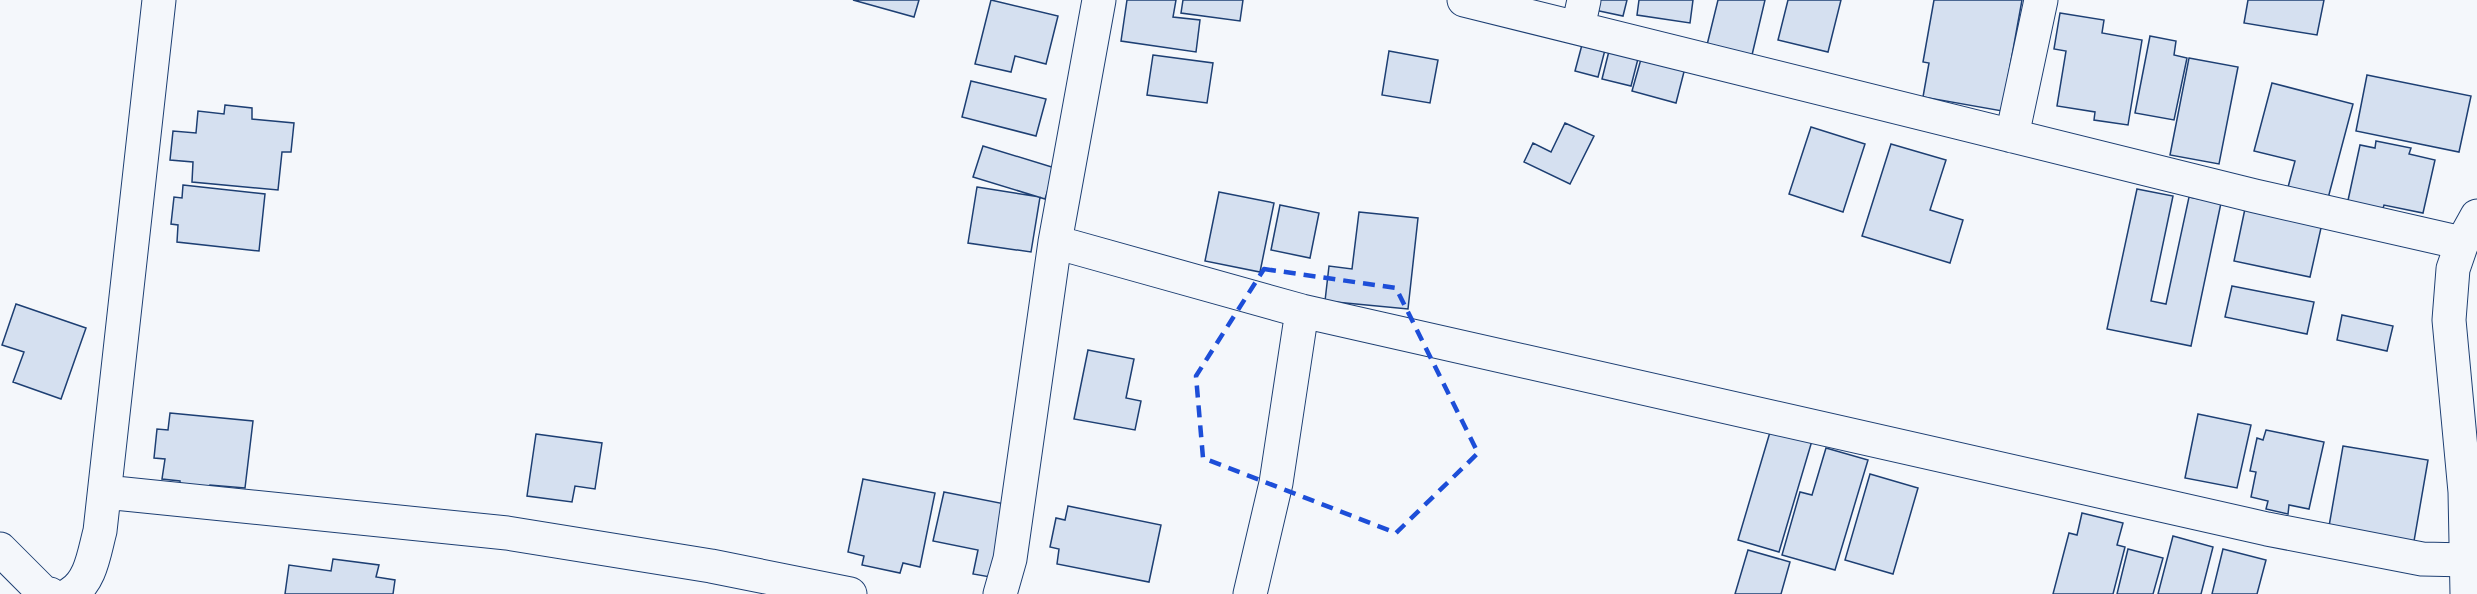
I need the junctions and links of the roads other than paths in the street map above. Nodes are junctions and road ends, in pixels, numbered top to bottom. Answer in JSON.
{"nodes":[{"id":1,"x":159,"y":0,"type":"edge"},
{"id":2,"x":1099,"y":0,"type":"edge"},
{"id":3,"x":1464,"y":0,"type":"edge"},
{"id":4,"x":2041,"y":0,"type":"edge"},
{"id":5,"x":1581,"y":14,"type":"edge"},
{"id":6,"x":2013,"y":136,"type":"junction"},
{"id":7,"x":2469,"y":229,"type":"edge"},
{"id":8,"x":1055,"y":242,"type":"junction"},
{"id":9,"x":1302,"y":311,"type":"junction"},
{"id":10,"x":105,"y":492,"type":"junction"},
{"id":11,"x":0,"y":549,"type":"edge"},
{"id":12,"x":2468,"y":560,"type":"junction"},
{"id":13,"x":44,"y":594,"type":"edge"},
{"id":14,"x":50,"y":594,"type":"edge"},
{"id":15,"x":70,"y":594,"type":"edge"},
{"id":16,"x":850,"y":594,"type":"edge"},
{"id":17,"x":1000,"y":594,"type":"edge"},
{"id":18,"x":1250,"y":594,"type":"edge"},
{"id":19,"x":2467,"y":594,"type":"edge"}],
"edges":[{"from":1,"to":10,"type":"street"},
{"from":2,"to":8,"type":"street"},
{"from":3,"to":5,"type":"street"},
{"from":4,"to":6,"type":"street"},
{"from":5,"to":6,"type":"street"},
{"from":6,"to":7,"type":"street"},
{"from":7,"to":12,"type":"street"},
{"from":8,"to":9,"type":"street"},
{"from":8,"to":17,"type":"street"},
{"from":9,"to":12,"type":"street"},
{"from":9,"to":18,"type":"street"},
{"from":10,"to":15,"type":"street"},
{"from":10,"to":16,"type":"street"},
{"from":11,"to":13,"type":"street"},
{"from":12,"to":19,"type":"street"},
{"from":13,"to":14,"type":"street"}]}
